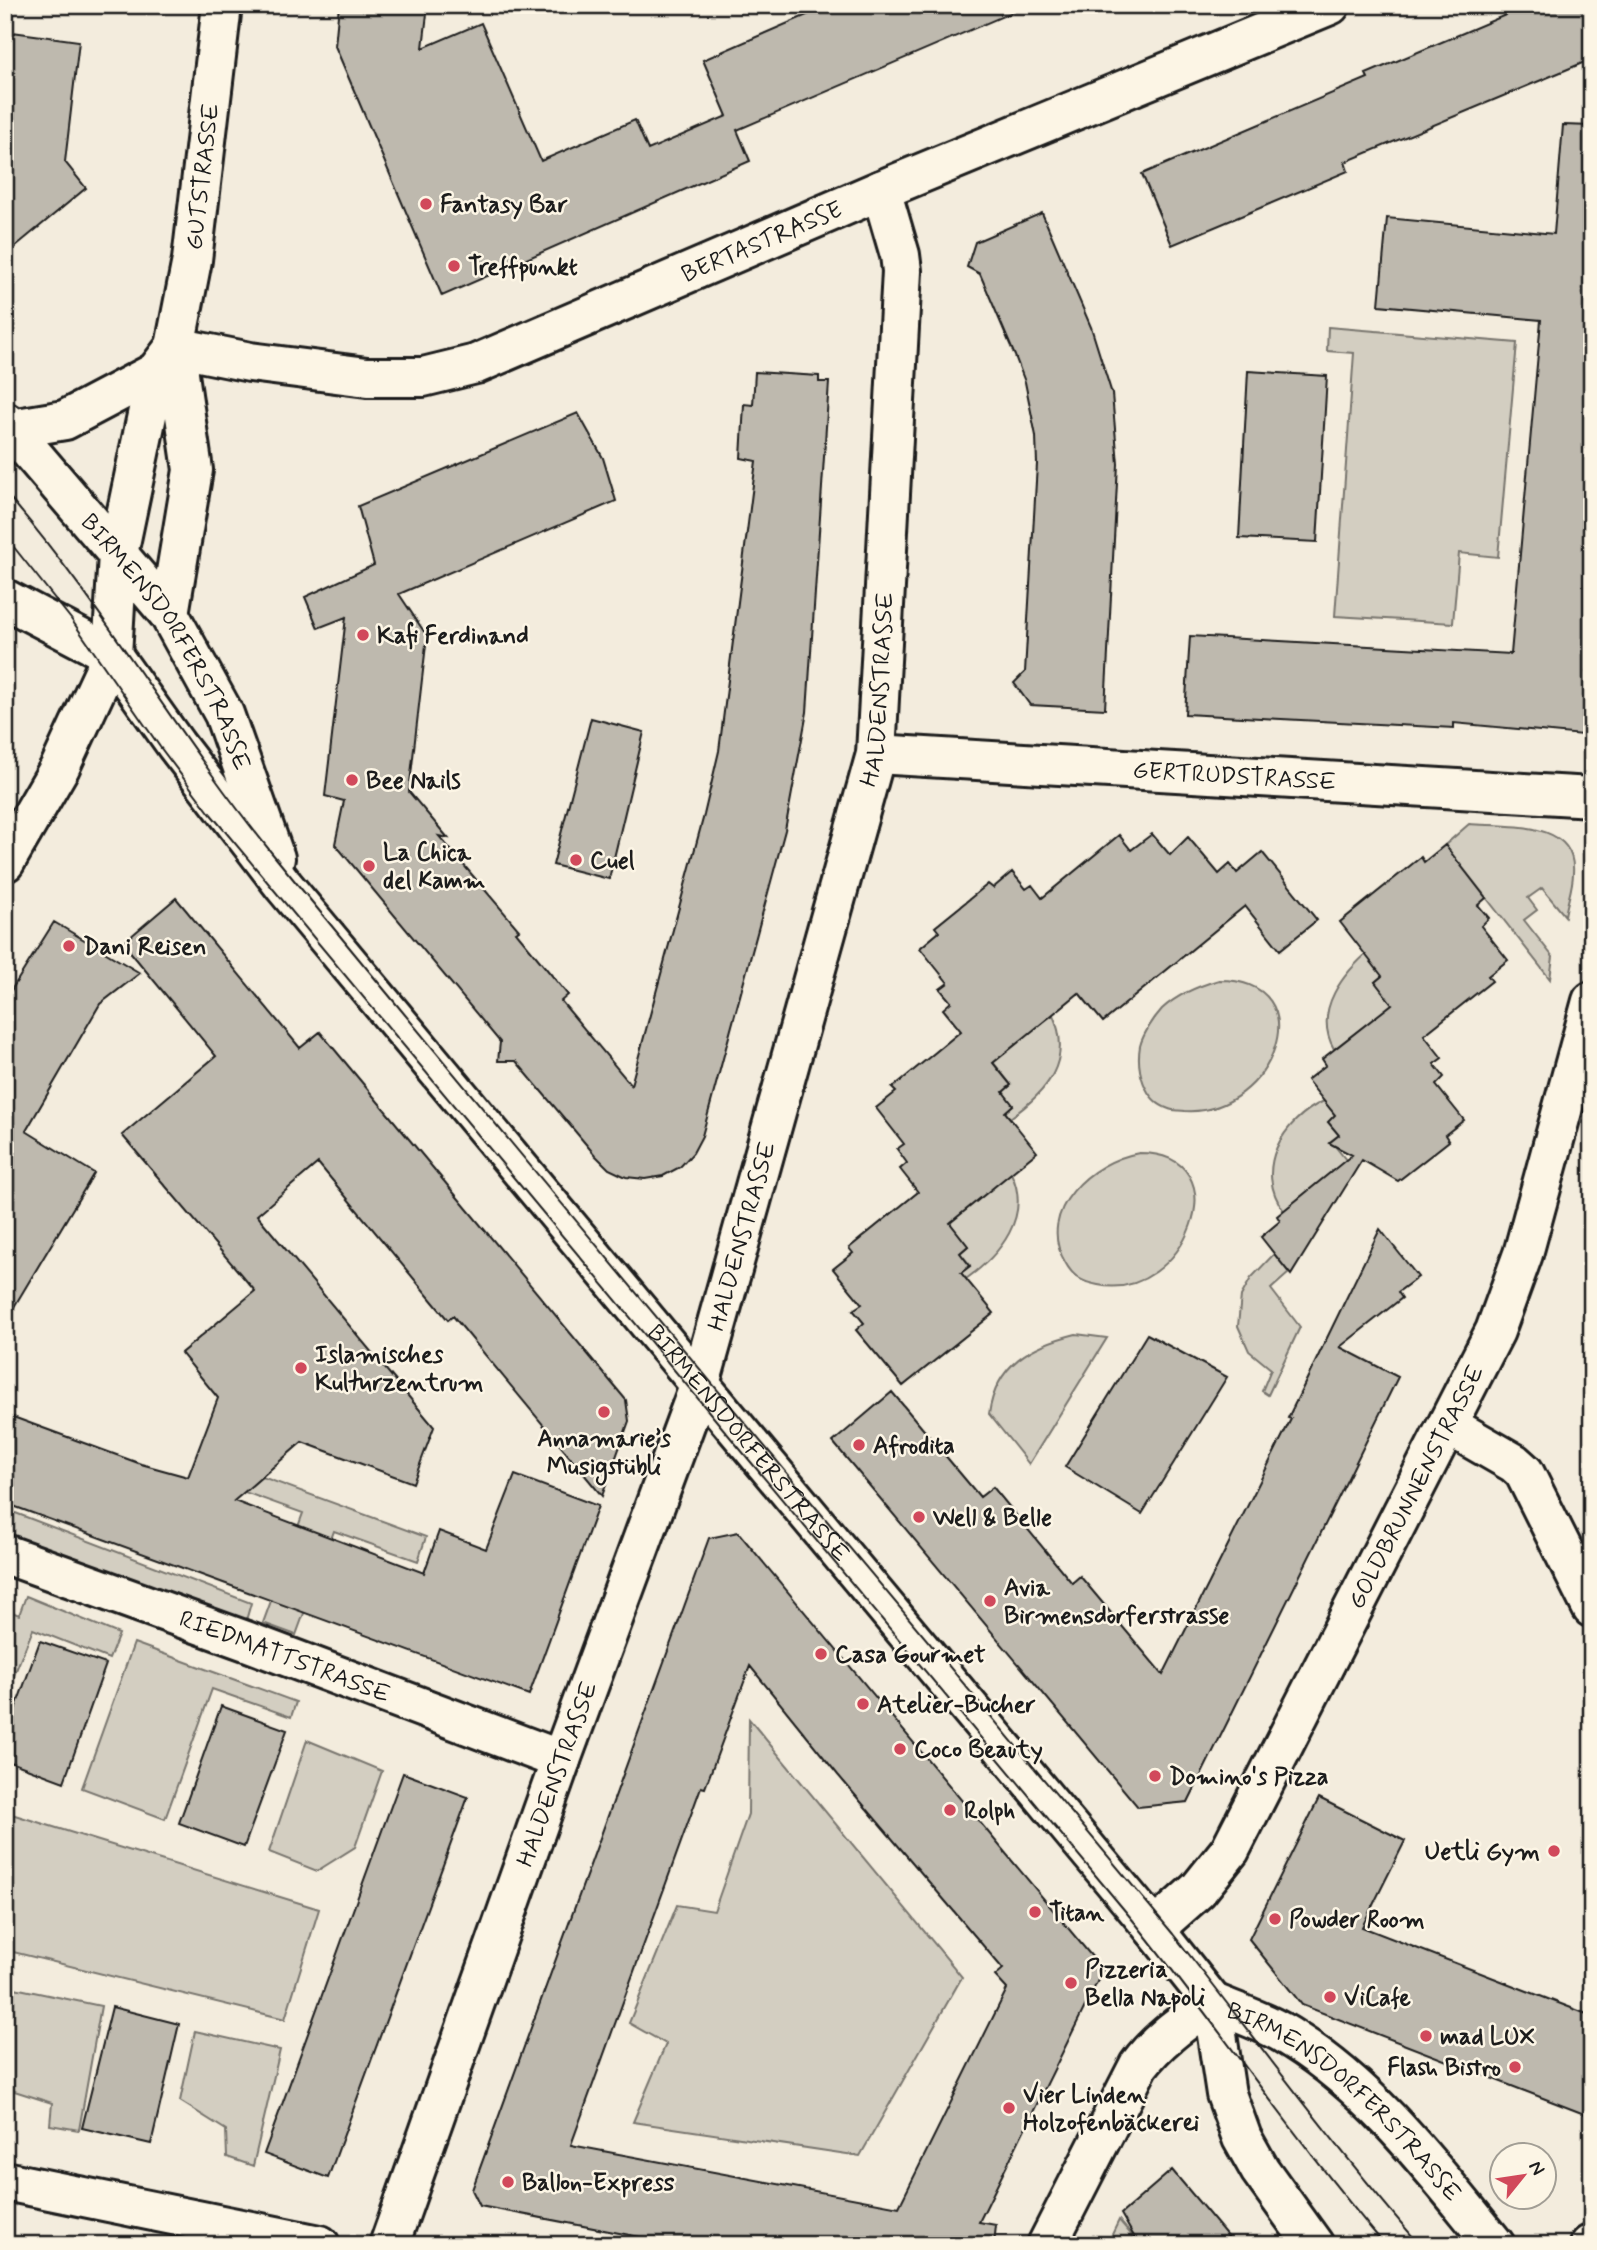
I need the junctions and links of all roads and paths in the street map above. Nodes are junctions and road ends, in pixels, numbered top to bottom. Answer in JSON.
{"nodes":[{"id":1,"x":222,"y":5,"type":"edge"},
{"id":2,"x":1330,"y":5,"type":"edge"},
{"id":3,"x":881,"y":190,"type":"junction"},
{"id":4,"x":166,"y":360,"type":"junction"},
{"id":5,"x":8,"y":426,"type":"edge"},
{"id":6,"x":118,"y":554,"type":"junction"},
{"id":7,"x":5,"y":599,"type":"edge"},
{"id":8,"x":169,"y":614,"type":"junction"},
{"id":9,"x":112,"y":655,"type":"junction"},
{"id":10,"x":876,"y":754,"type":"junction"},
{"id":11,"x":1592,"y":797,"type":"edge"},
{"id":12,"x":5,"y":862,"type":"edge"},
{"id":13,"x":284,"y":886,"type":"junction"},
{"id":14,"x":1592,"y":1001,"type":"edge"},
{"id":15,"x":700,"y":1384,"type":"junction"},
{"id":16,"x":1448,"y":1425,"type":"junction"},
{"id":17,"x":5,"y":1555,"type":"edge"},
{"id":18,"x":1592,"y":1608,"type":"edge"},
{"id":19,"x":561,"y":1760,"type":"junction"},
{"id":20,"x":1154,"y":1929,"type":"junction"},
{"id":21,"x":1212,"y":2002,"type":"junction"},
{"id":22,"x":5,"y":2181,"type":"edge"},
{"id":23,"x":320,"y":2245,"type":"edge"},
{"id":24,"x":388,"y":2245,"type":"edge"},
{"id":25,"x":1047,"y":2245,"type":"edge"},
{"id":26,"x":1314,"y":2245,"type":"edge"},
{"id":27,"x":1495,"y":2245,"type":"edge"}],
"edges":[{"from":1,"to":4,"type":"street","name":"GUTSTRASSE"},
{"from":2,"to":3,"type":"street","name":"BERTASTRASSE"},
{"from":3,"to":4,"type":"street","name":"BERTASTRASSE"},
{"from":3,"to":10,"type":"street","name":"HALDENSTRASSE"},
{"from":4,"to":5,"type":"street"},
{"from":4,"to":6,"type":"street","name":"GUTSTRASSE"},
{"from":4,"to":8,"type":"street","name":"GUTSTRASSE"},
{"from":5,"to":6,"type":"street","name":"BIRMENSDORFERSTRASSE"},
{"from":6,"to":8,"type":"street","name":"BIRMENSDORFERSTRASSE"},
{"from":6,"to":9,"type":"street","name":"GUTSTRASSE"},
{"from":7,"to":9,"type":"street","name":"BIRMENSDORFERSTRASSE"},
{"from":8,"to":13,"type":"street","name":"BIRMENSDORFERSTRASSE"},
{"from":9,"to":12,"type":"street"},
{"from":9,"to":13,"type":"street","name":"BIRMENSDORFERSTRASSE"},
{"from":10,"to":11,"type":"street","name":"GERTRUDSTRASSE"},
{"from":10,"to":15,"type":"street","name":"HALDENSTRASSE"},
{"from":13,"to":15,"type":"street","name":"BIRMENSDORFERSTRASSE"},
{"from":14,"to":16,"type":"street","name":"GOLDBRUNNENSTRASSE"},
{"from":15,"to":19,"type":"street","name":"HALDENSTRASSE"},
{"from":15,"to":20,"type":"street","name":"BIRMENSDORFERSTRASSE"},
{"from":16,"to":18,"type":"street"},
{"from":16,"to":20,"type":"street","name":"GOLDBRUNNENSTRASSE"},
{"from":17,"to":19,"type":"street","name":"RIEDMATTSTRASSE"},
{"from":19,"to":24,"type":"street","name":"HALDENSTRASSE"},
{"from":20,"to":21,"type":"street","name":"BIRMENSDORFERSTRASSE"},
{"from":21,"to":25,"type":"street"},
{"from":21,"to":26,"type":"street","name":"BIRMENSDORFERSTRASSE"},
{"from":21,"to":27,"type":"street","name":"BIRMENSDORFERSTRASSE"},
{"from":22,"to":23,"type":"street"}]}
